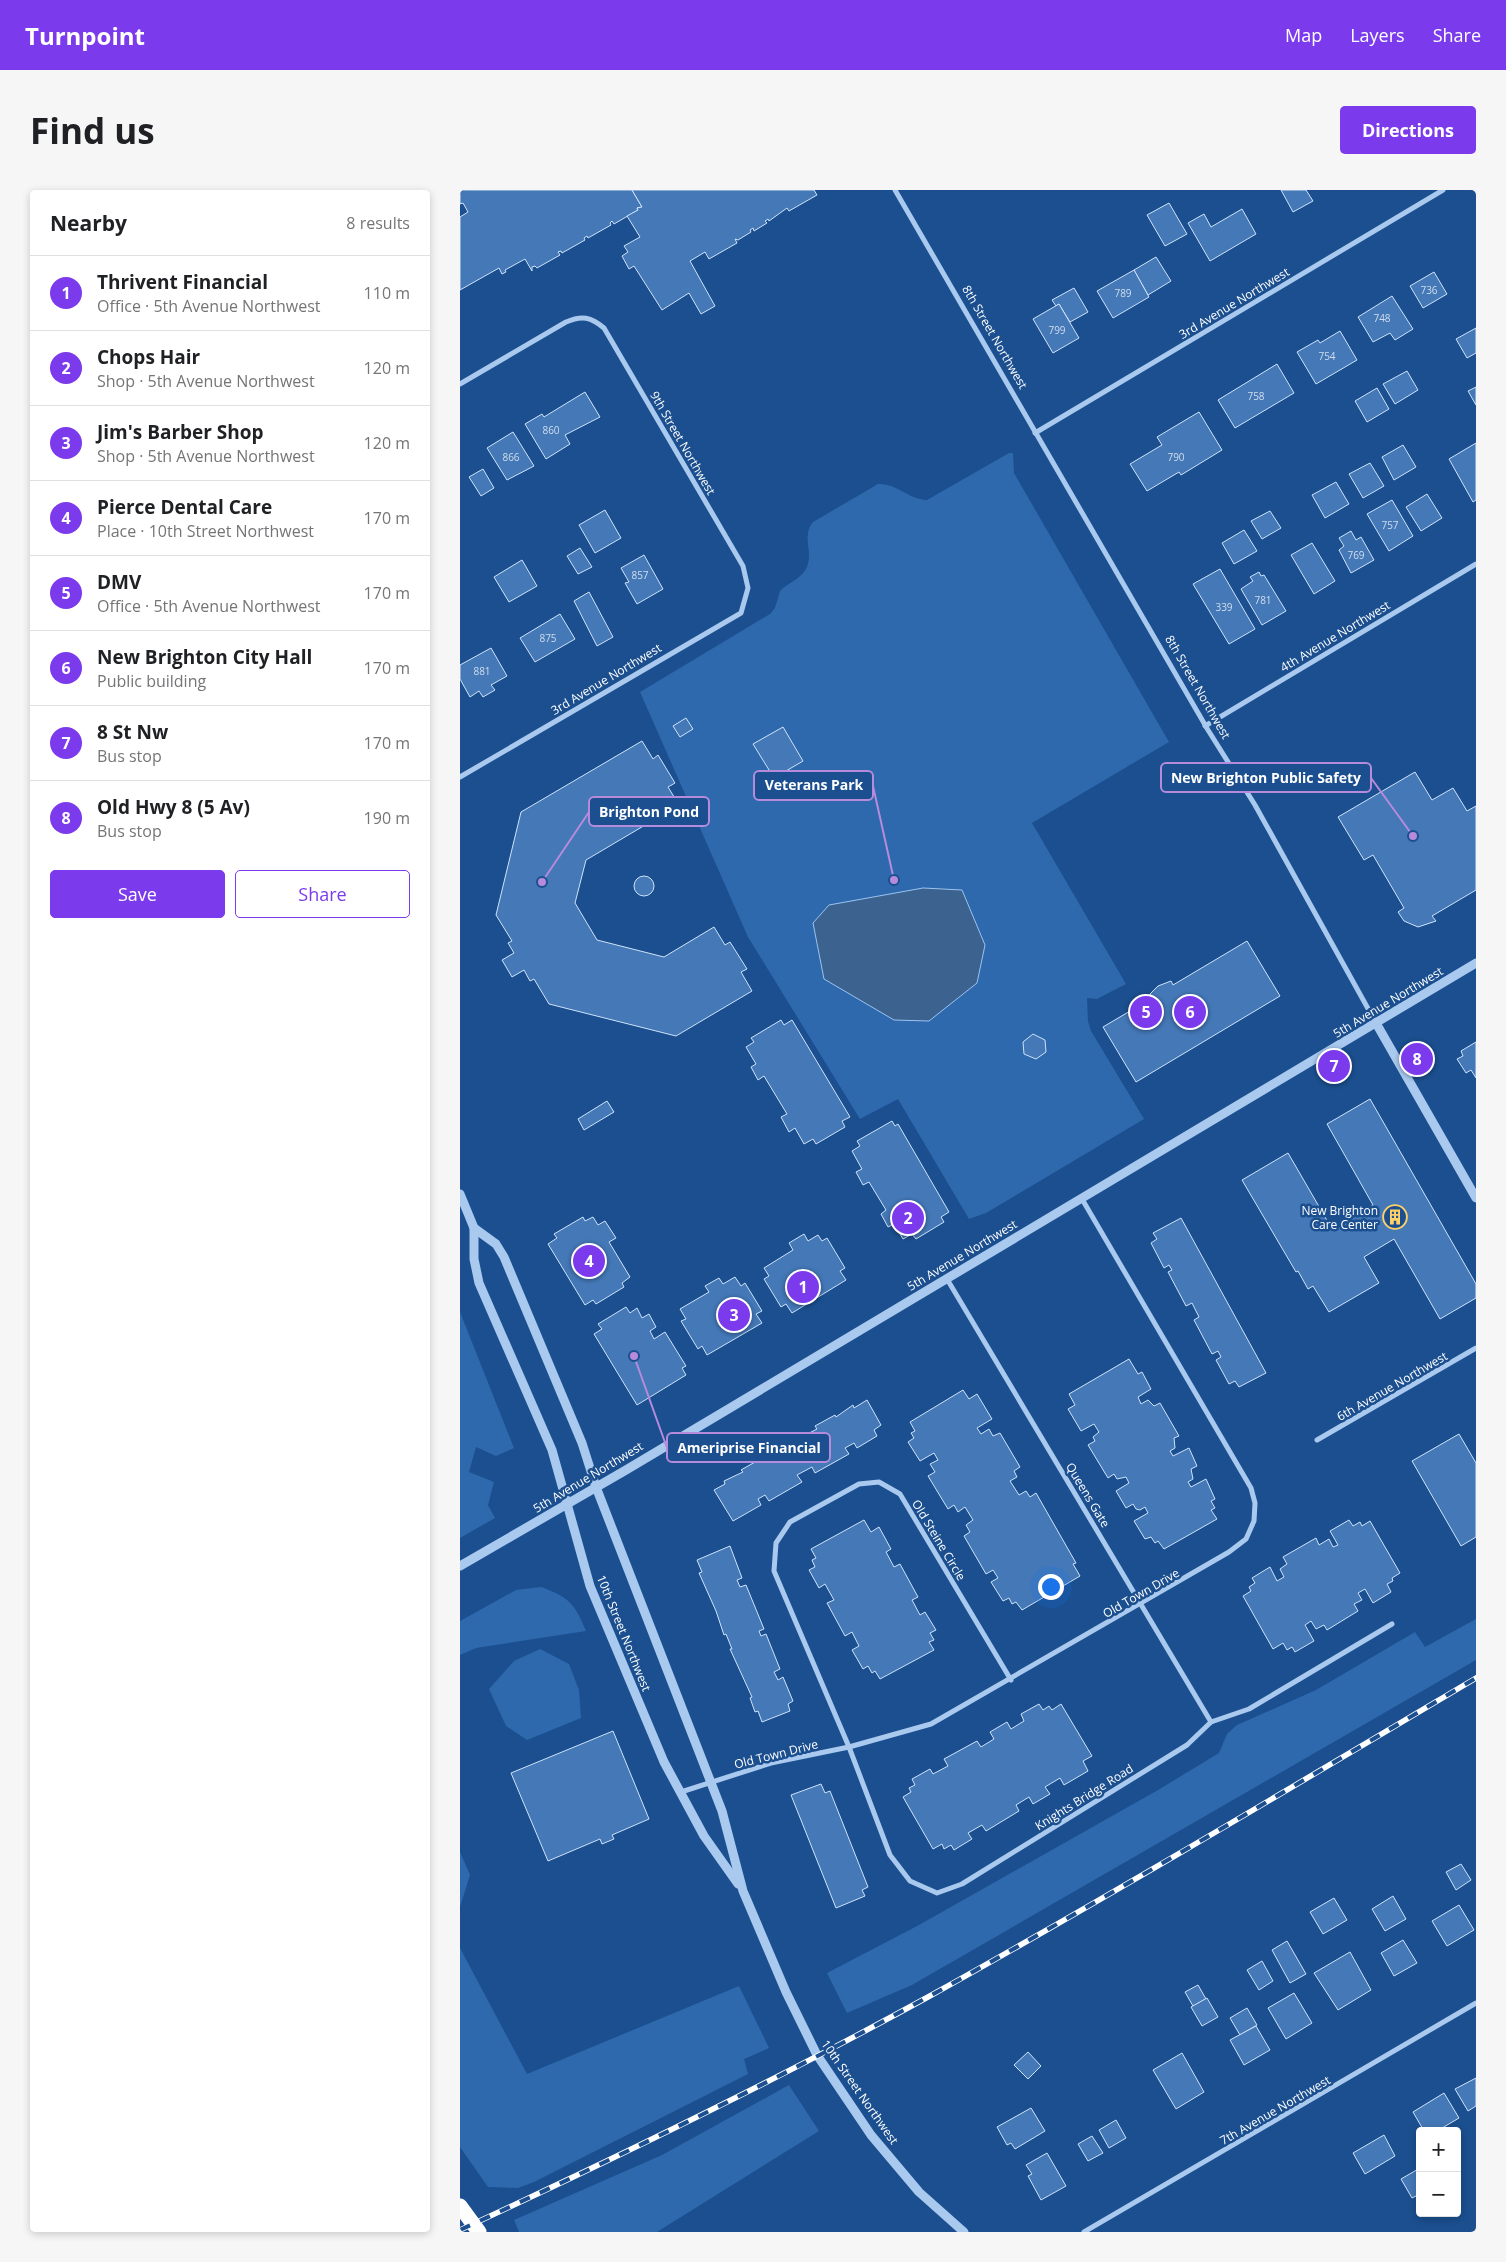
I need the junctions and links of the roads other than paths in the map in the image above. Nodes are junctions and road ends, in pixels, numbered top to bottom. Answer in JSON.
{"nodes":[{"id":1,"x":895,"y":190,"type":"edge"},
{"id":2,"x":1443,"y":190,"type":"edge"},
{"id":3,"x":460,"y":384,"type":"edge"},
{"id":4,"x":1035,"y":433,"type":"junction"},
{"id":5,"x":1476,"y":564,"type":"edge"},
{"id":6,"x":748,"y":588,"type":"joint"},
{"id":7,"x":1205,"y":726,"type":"junction"},
{"id":8,"x":460,"y":777,"type":"edge"},
{"id":9,"x":1476,"y":964,"type":"edge"},
{"id":10,"x":1376,"y":1023,"type":"junction"},
{"id":11,"x":460,"y":1194,"type":"edge"},
{"id":12,"x":1476,"y":1198,"type":"edge"},
{"id":13,"x":1082,"y":1199,"type":"junction"},
{"id":14,"x":474,"y":1228,"type":"junction"},
{"id":15,"x":947,"y":1279,"type":"junction"},
{"id":16,"x":1476,"y":1348,"type":"edge"},
{"id":17,"x":1318,"y":1440,"type":"dead end"},
{"id":18,"x":596,"y":1487,"type":"junction"},
{"id":19,"x":567,"y":1504,"type":"junction"},
{"id":20,"x":460,"y":1566,"type":"edge"},
{"id":21,"x":1141,"y":1605,"type":"junction"},
{"id":22,"x":1392,"y":1624,"type":"dead end"},
{"id":23,"x":1011,"y":1680,"type":"junction"},
{"id":24,"x":1211,"y":1722,"type":"junction"},
{"id":25,"x":849,"y":1747,"type":"junction"},
{"id":26,"x":711,"y":1781,"type":"junction"},
{"id":27,"x":681,"y":1792,"type":"junction"},
{"id":28,"x":742,"y":1891,"type":"junction"},
{"id":29,"x":1476,"y":2003,"type":"edge"},
{"id":30,"x":460,"y":2206,"type":"edge"},
{"id":31,"x":478,"y":2232,"type":"edge"},
{"id":32,"x":964,"y":2232,"type":"edge"},
{"id":33,"x":1084,"y":2232,"type":"edge"}],
"edges":[{"from":1,"to":4,"type":"street","name":"8th Street Northwest"},
{"from":2,"to":4,"type":"street","name":"3rd Avenue Northwest"},
{"from":3,"to":6,"type":"street","name":"9th Street Northwest"},
{"from":4,"to":7,"type":"street","name":"8th Street Northwest"},
{"from":5,"to":7,"type":"street","name":"4th Avenue Northwest"},
{"from":6,"to":8,"type":"street","name":"3rd Avenue Northwest"},
{"from":7,"to":10,"type":"street","name":"8th Street Northwest"},
{"from":9,"to":10,"type":"street","name":"5th Avenue Northwest"},
{"from":10,"to":12,"type":"street","name":"8th Street Northwest"},
{"from":10,"to":13,"type":"street","name":"5th Avenue Northwest"},
{"from":11,"to":14,"type":"street","name":"10th Street Northwest"},
{"from":13,"to":15,"type":"street","name":"5th Avenue Northwest"},
{"from":13,"to":21,"type":"street","name":"Old Town Drive"},
{"from":14,"to":18,"type":"street","name":"10th Street Northwest"},
{"from":14,"to":19,"type":"street","name":"10th Street Northwest"},
{"from":15,"to":18,"type":"street","name":"5th Avenue Northwest"},
{"from":15,"to":21,"type":"street","name":"Queens Gate"},
{"from":16,"to":17,"type":"street","name":"6th Avenue Northwest"},
{"from":18,"to":19,"type":"street","name":"5th Avenue Northwest"},
{"from":18,"to":26,"type":"street","name":"10th Street Northwest"},
{"from":19,"to":20,"type":"street","name":"5th Avenue Northwest"},
{"from":19,"to":27,"type":"street","name":"10th Street Northwest"},
{"from":21,"to":23,"type":"street","name":"Old Town Drive"},
{"from":21,"to":24,"type":"street","name":"Queens Gate"},
{"from":22,"to":24,"type":"street","name":"Knights Bridge Road"},
{"from":23,"to":25,"type":"street","name":"Old Town Drive"},
{"from":23,"to":25,"type":"street","name":"Old Steine Circle"},
{"from":24,"to":25,"type":"street","name":"Knights Bridge Road"},
{"from":25,"to":26,"type":"street","name":"Old Town Drive"},
{"from":26,"to":27,"type":"street","name":"Old Town Drive"},
{"from":26,"to":28,"type":"street","name":"10th Street Northwest"},
{"from":27,"to":28,"type":"street","name":"10th Street Northwest"},
{"from":28,"to":32,"type":"street","name":"10th Street Northwest"},
{"from":29,"to":33,"type":"street","name":"7th Avenue Northwest"},
{"from":30,"to":31,"type":"highway"}]}
